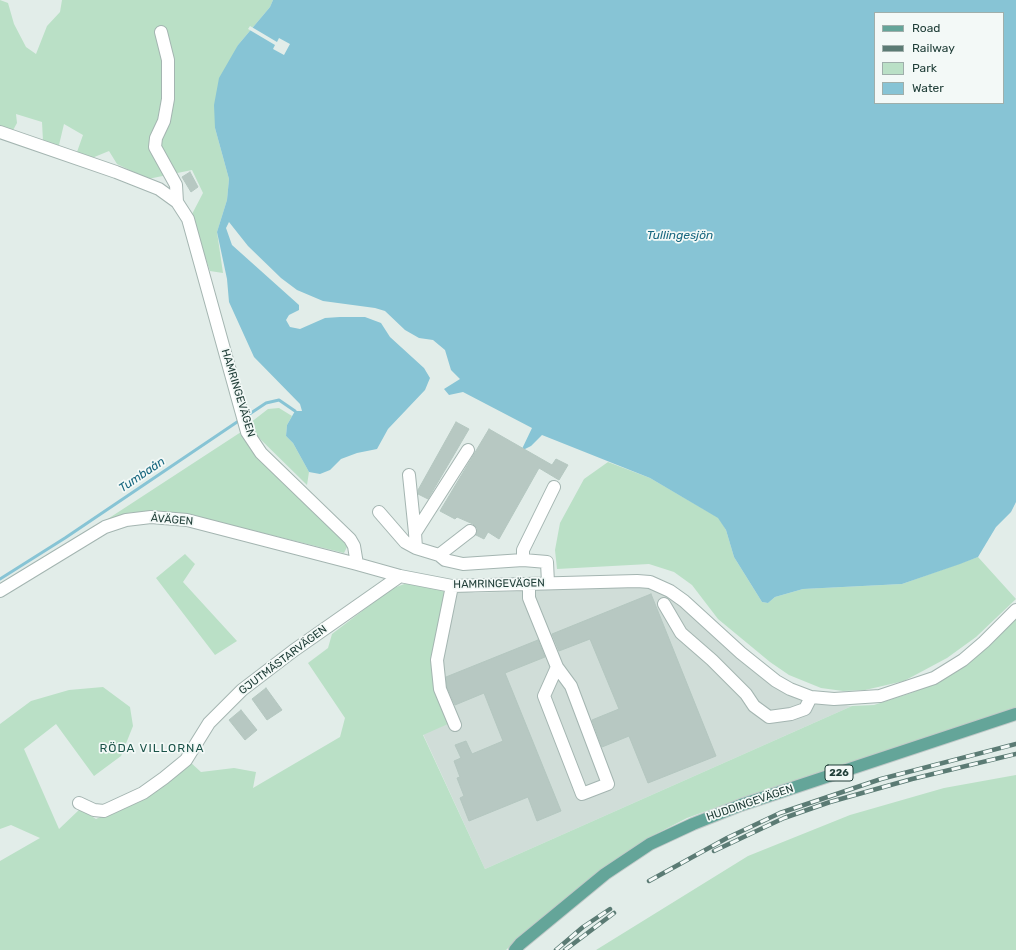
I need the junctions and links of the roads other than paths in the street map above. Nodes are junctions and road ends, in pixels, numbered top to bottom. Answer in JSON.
{"nodes":[{"id":1,"x":161,"y":32,"type":"dead end"},
{"id":2,"x":0,"y":132,"type":"edge"},
{"id":3,"x":177,"y":202,"type":"junction"},
{"id":4,"x":468,"y":450,"type":"dead end"},
{"id":5,"x":409,"y":475,"type":"dead end"},
{"id":6,"x":554,"y":487,"type":"dead end"},
{"id":7,"x":379,"y":512,"type":"dead end"},
{"id":8,"x":470,"y":530,"type":"dead end"},
{"id":9,"x":415,"y":534,"type":"junction"},
{"id":10,"x":416,"y":548,"type":"junction"},
{"id":11,"x":439,"y":555,"type":"junction"},
{"id":12,"x":523,"y":560,"type":"junction"},
{"id":13,"x":357,"y":564,"type":"junction"},
{"id":14,"x":400,"y":576,"type":"junction"},
{"id":15,"x":548,"y":583,"type":"junction"},
{"id":16,"x":529,"y":584,"type":"junction"},
{"id":17,"x":452,"y":586,"type":"junction"},
{"id":18,"x":0,"y":591,"type":"edge"},
{"id":19,"x":664,"y":604,"type":"dead end"},
{"id":20,"x":1016,"y":610,"type":"edge"},
{"id":21,"x":557,"y":667,"type":"junction"},
{"id":22,"x":811,"y":697,"type":"junction"},
{"id":23,"x":1016,"y":714,"type":"edge"},
{"id":24,"x":455,"y":725,"type":"dead end"},
{"id":25,"x":79,"y":803,"type":"dead end"},
{"id":26,"x":515,"y":950,"type":"edge"}],
"edges":[{"from":1,"to":3,"type":"street"},
{"from":2,"to":3,"type":"street","name":"HAMRINGEVÄGEN"},
{"from":3,"to":13,"type":"street","name":"HAMRINGEVÄGEN"},
{"from":4,"to":9,"type":"street"},
{"from":5,"to":9,"type":"street"},
{"from":6,"to":12,"type":"street"},
{"from":7,"to":10,"type":"street"},
{"from":8,"to":11,"type":"street"},
{"from":9,"to":10,"type":"street"},
{"from":10,"to":11,"type":"street"},
{"from":11,"to":12,"type":"street"},
{"from":12,"to":15,"type":"street"},
{"from":13,"to":14,"type":"street","name":"HAMRINGEVÄGEN"},
{"from":13,"to":18,"type":"street","name":"ÅVÄGEN"},
{"from":14,"to":17,"type":"street","name":"HAMRINGEVÄGEN"},
{"from":14,"to":25,"type":"street","name":"GJUTMÄSTARVÄGEN"},
{"from":15,"to":16,"type":"street","name":"HAMRINGEVÄGEN"},
{"from":15,"to":22,"type":"street","name":"HAMRINGEVÄGEN"},
{"from":16,"to":17,"type":"street","name":"HAMRINGEVÄGEN"},
{"from":16,"to":21,"type":"street"},
{"from":17,"to":24,"type":"street"},
{"from":19,"to":22,"type":"street"},
{"from":20,"to":22,"type":"street","name":"HAMRINGEVÄGEN"},
{"from":21,"to":21,"type":"street"},
{"from":23,"to":26,"type":"main road","name":"HUDDINGEVÄGEN","number":"226"}]}
